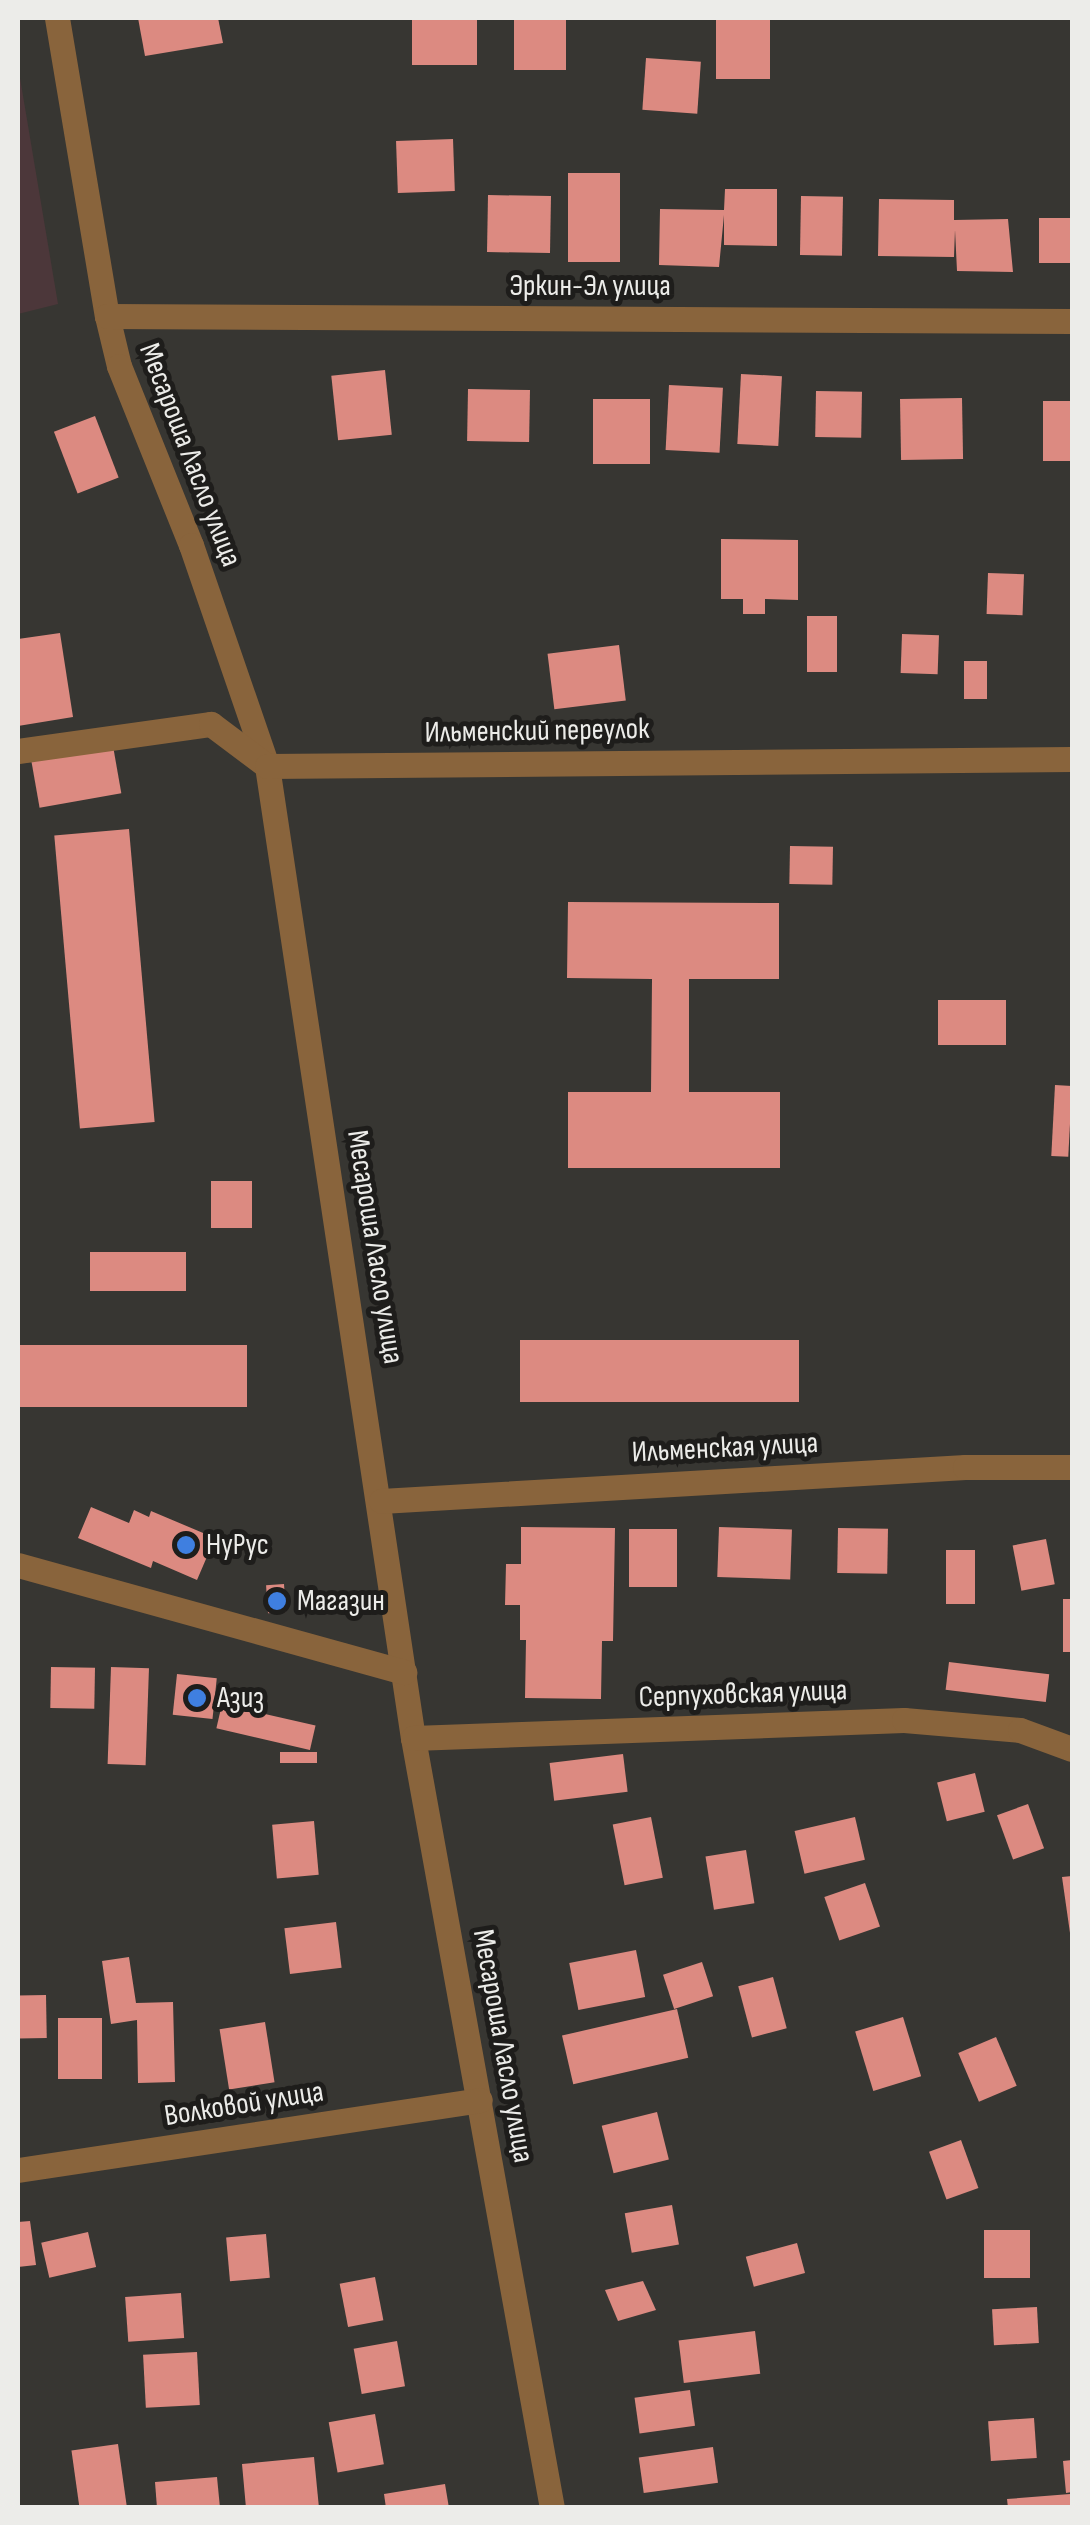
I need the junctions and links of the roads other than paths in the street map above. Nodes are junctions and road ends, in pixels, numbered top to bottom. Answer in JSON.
{"nodes":[{"id":1,"x":57,"y":18,"type":"edge"},
{"id":2,"x":106,"y":316,"type":"junction"},
{"id":3,"x":1072,"y":321,"type":"edge"},
{"id":4,"x":18,"y":751,"type":"edge"},
{"id":5,"x":1072,"y":759,"type":"edge"},
{"id":6,"x":267,"y":766,"type":"junction"},
{"id":7,"x":1072,"y":1467,"type":"edge"},
{"id":8,"x":381,"y":1500,"type":"junction"},
{"id":9,"x":18,"y":1565,"type":"edge"},
{"id":10,"x":404,"y":1672,"type":"junction"},
{"id":11,"x":413,"y":1738,"type":"junction"},
{"id":12,"x":1072,"y":1749,"type":"edge"},
{"id":13,"x":480,"y":2100,"type":"junction"},
{"id":14,"x":18,"y":2170,"type":"edge"},
{"id":15,"x":552,"y":2508,"type":"edge"}],
"edges":[{"from":1,"to":2,"type":"street","name":"Месароша Ласло улица"},
{"from":2,"to":3,"type":"street","name":"Эркин-Эл улица"},
{"from":2,"to":6,"type":"street","name":"Месароша Ласло улица"},
{"from":4,"to":6,"type":"street"},
{"from":5,"to":6,"type":"street","name":"Ильменский переулок"},
{"from":6,"to":8,"type":"street","name":"Месароша Ласло улица"},
{"from":7,"to":8,"type":"street","name":"Ильменская улица"},
{"from":8,"to":10,"type":"street","name":"Месароша Ласло улица"},
{"from":9,"to":10,"type":"street"},
{"from":10,"to":11,"type":"street","name":"Месароша Ласло улица"},
{"from":11,"to":12,"type":"street","name":"Серпуховская улица"},
{"from":11,"to":13,"type":"street","name":"Месароша Ласло улица"},
{"from":13,"to":14,"type":"street","name":"Волковой улица"},
{"from":13,"to":15,"type":"street","name":"Месароша Ласло улица"}]}
